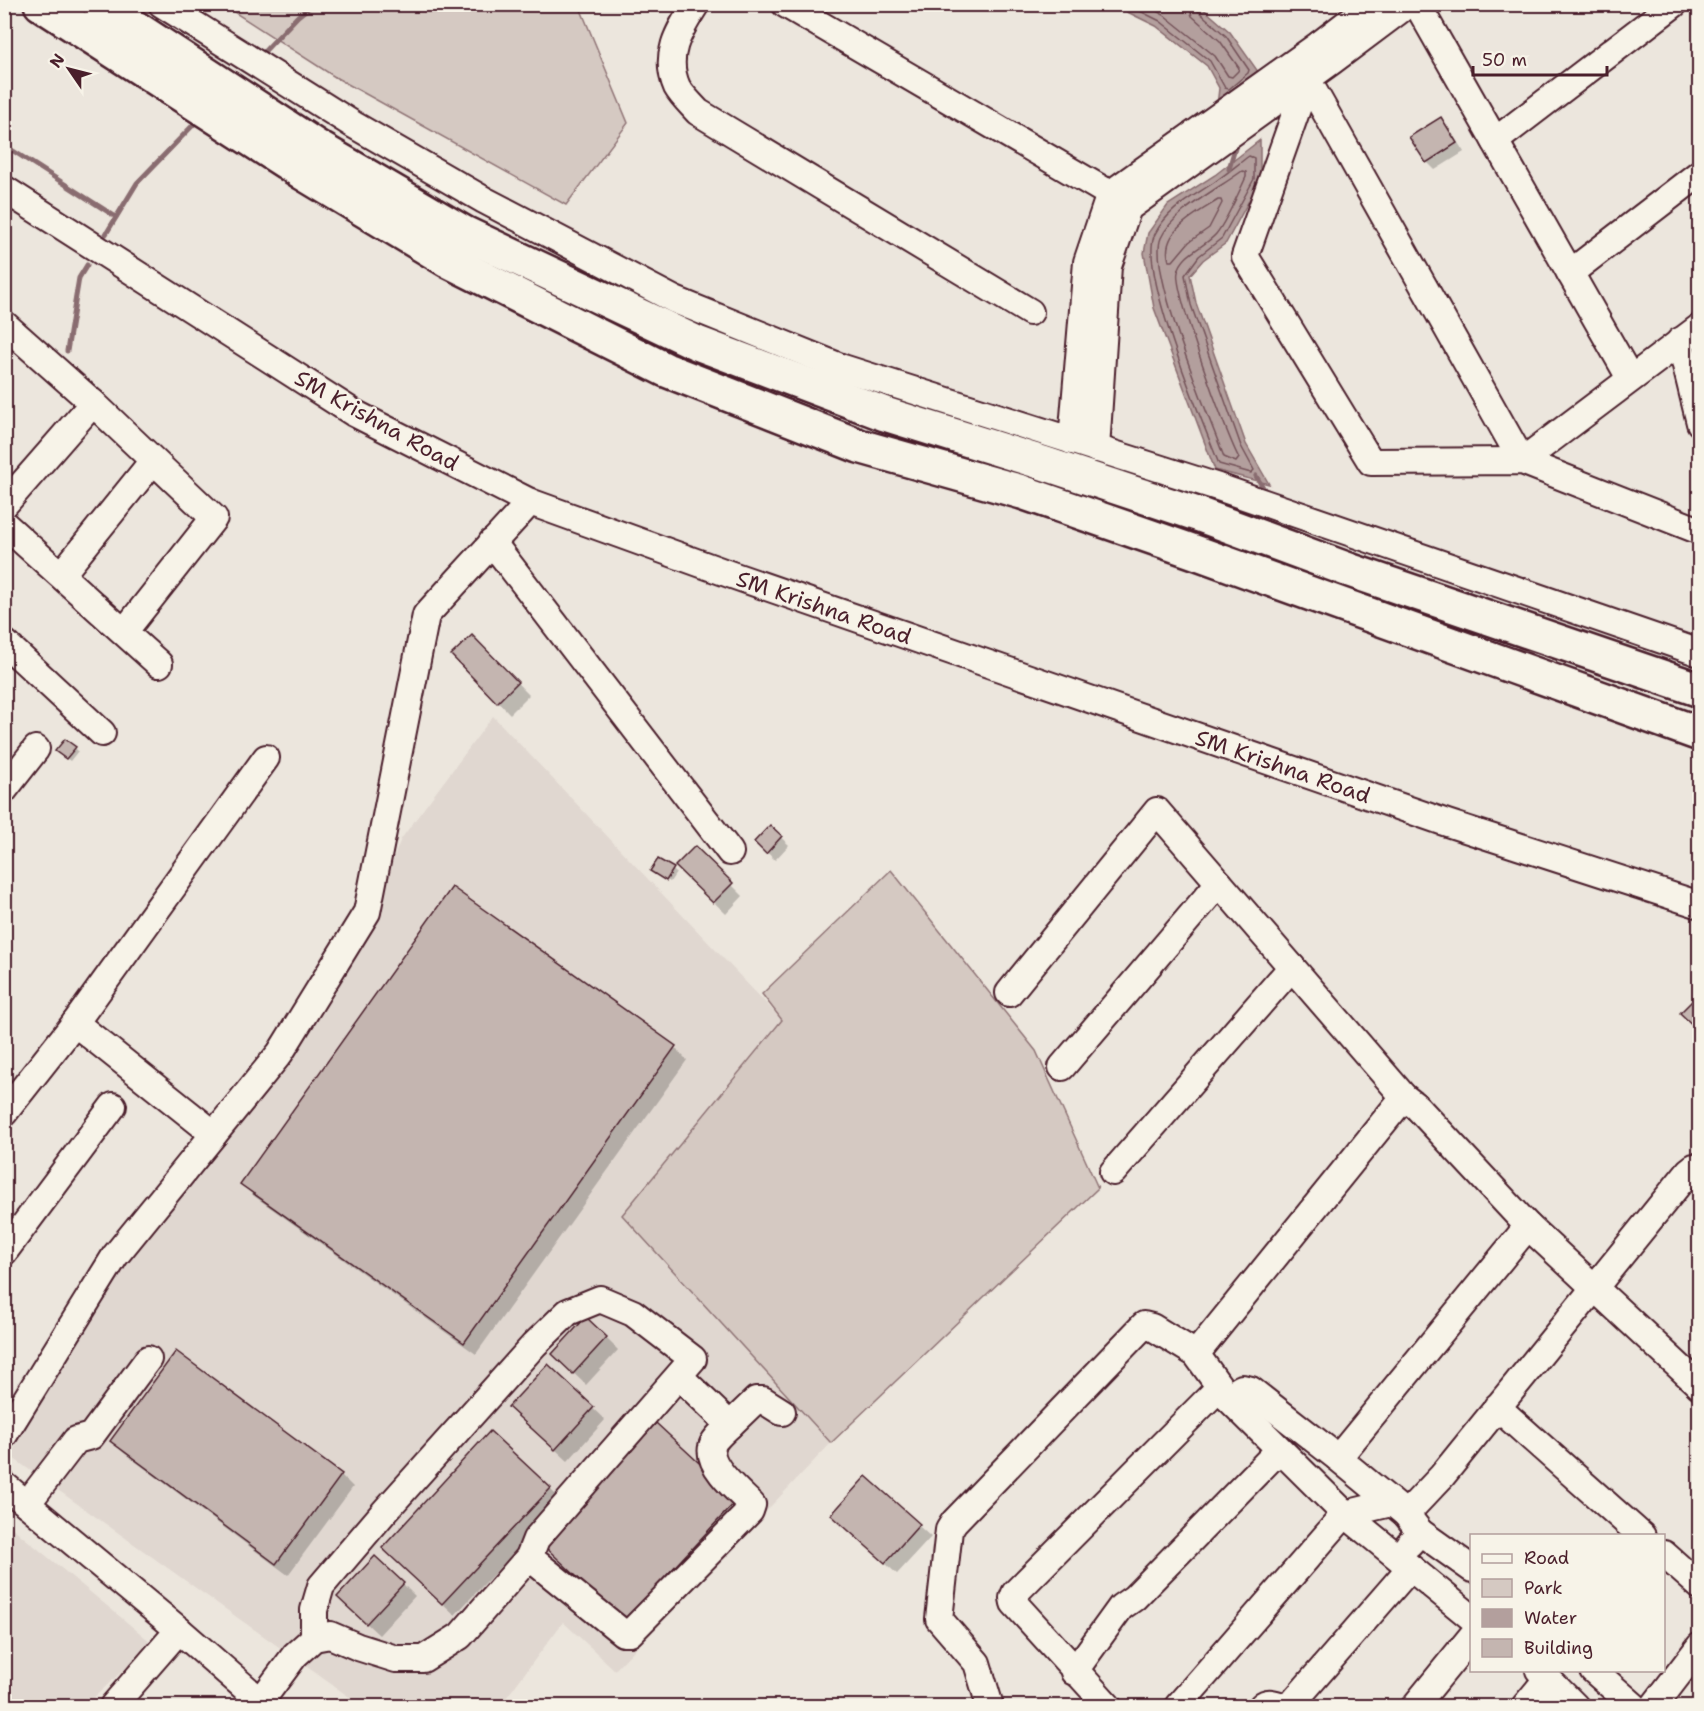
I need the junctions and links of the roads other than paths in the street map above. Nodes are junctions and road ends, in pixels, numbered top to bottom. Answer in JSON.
{"nodes":[{"id":1,"x":41,"y":4,"type":"edge"},
{"id":2,"x":99,"y":4,"type":"edge"},
{"id":3,"x":162,"y":4,"type":"edge"},
{"id":4,"x":696,"y":4,"type":"edge"},
{"id":5,"x":785,"y":4,"type":"edge"},
{"id":6,"x":1372,"y":4,"type":"edge"},
{"id":7,"x":1407,"y":4,"type":"edge"},
{"id":8,"x":1417,"y":4,"type":"edge"},
{"id":9,"x":1674,"y":4,"type":"edge"},
{"id":10,"x":1320,"y":44,"type":"junction"},
{"id":11,"x":1307,"y":79,"type":"junction"},
{"id":12,"x":1495,"y":141,"type":"junction"},
{"id":13,"x":1700,"y":173,"type":"edge"},
{"id":14,"x":4,"y":189,"type":"edge"},
{"id":15,"x":1110,"y":195,"type":"junction"},
{"id":16,"x":1570,"y":273,"type":"junction"},
{"id":17,"x":1030,"y":312,"type":"dead end"},
{"id":18,"x":1690,"y":334,"type":"edge"},
{"id":19,"x":8,"y":336,"type":"edge"},
{"id":20,"x":1630,"y":378,"type":"junction"},
{"id":21,"x":93,"y":403,"type":"junction"},
{"id":22,"x":1700,"y":423,"type":"edge"},
{"id":23,"x":1084,"y":445,"type":"junction"},
{"id":24,"x":153,"y":461,"type":"junction"},
{"id":25,"x":1522,"y":461,"type":"junction"},
{"id":26,"x":530,"y":502,"type":"junction"},
{"id":27,"x":4,"y":506,"type":"edge"},
{"id":28,"x":4,"y":524,"type":"edge"},
{"id":29,"x":1700,"y":531,"type":"edge"},
{"id":30,"x":492,"y":542,"type":"junction"},
{"id":31,"x":61,"y":575,"type":"junction"},
{"id":32,"x":124,"y":632,"type":"junction"},
{"id":33,"x":4,"y":642,"type":"edge"},
{"id":34,"x":1700,"y":653,"type":"edge"},
{"id":35,"x":159,"y":664,"type":"dead end"},
{"id":36,"x":1700,"y":690,"type":"edge"},
{"id":37,"x":102,"y":733,"type":"dead end"},
{"id":38,"x":1700,"y":734,"type":"edge"},
{"id":39,"x":36,"y":749,"type":"dead end"},
{"id":40,"x":266,"y":758,"type":"dead end"},
{"id":41,"x":4,"y":790,"type":"edge"},
{"id":42,"x":730,"y":852,"type":"dead end"},
{"id":43,"x":1219,"y":882,"type":"junction"},
{"id":44,"x":1700,"y":905,"type":"edge"},
{"id":45,"x":1292,"y":967,"type":"junction"},
{"id":46,"x":1009,"y":993,"type":"dead end"},
{"id":47,"x":75,"y":1023,"type":"junction"},
{"id":48,"x":1062,"y":1067,"type":"dead end"},
{"id":49,"x":1404,"y":1097,"type":"junction"},
{"id":50,"x":113,"y":1106,"type":"dead end"},
{"id":51,"x":4,"y":1113,"type":"edge"},
{"id":52,"x":214,"y":1134,"type":"junction"},
{"id":53,"x":1700,"y":1169,"type":"edge"},
{"id":54,"x":1113,"y":1172,"type":"dead end"},
{"id":55,"x":1528,"y":1226,"type":"junction"},
{"id":56,"x":4,"y":1252,"type":"edge"},
{"id":57,"x":1593,"y":1287,"type":"junction"},
{"id":58,"x":1196,"y":1354,"type":"junction"},
{"id":59,"x":148,"y":1359,"type":"dead end"},
{"id":60,"x":679,"y":1376,"type":"junction"},
{"id":61,"x":1700,"y":1386,"type":"edge"},
{"id":62,"x":1223,"y":1392,"type":"junction"},
{"id":63,"x":1497,"y":1407,"type":"junction"},
{"id":64,"x":782,"y":1412,"type":"dead end"},
{"id":65,"x":730,"y":1425,"type":"junction"},
{"id":66,"x":4,"y":1436,"type":"edge"},
{"id":67,"x":1279,"y":1450,"type":"junction"},
{"id":68,"x":1338,"y":1458,"type":"junction"},
{"id":69,"x":4,"y":1485,"type":"edge"},
{"id":70,"x":27,"y":1504,"type":"junction"},
{"id":71,"x":1345,"y":1514,"type":"junction"},
{"id":72,"x":1406,"y":1516,"type":"junction"},
{"id":73,"x":1640,"y":1534,"type":"edge"},
{"id":74,"x":1665,"y":1555,"type":"edge"},
{"id":75,"x":529,"y":1557,"type":"junction"},
{"id":76,"x":1404,"y":1563,"type":"junction"},
{"id":77,"x":1470,"y":1567,"type":"edge"},
{"id":78,"x":1700,"y":1586,"type":"edge"},
{"id":79,"x":1470,"y":1616,"type":"edge"},
{"id":80,"x":179,"y":1630,"type":"junction"},
{"id":81,"x":314,"y":1638,"type":"junction"},
{"id":82,"x":1470,"y":1638,"type":"edge"},
{"id":83,"x":1700,"y":1646,"type":"edge"},
{"id":84,"x":1074,"y":1672,"type":"junction"},
{"id":85,"x":1594,"y":1672,"type":"edge"},
{"id":86,"x":1543,"y":1674,"type":"edge"},
{"id":87,"x":263,"y":1704,"type":"edge"},
{"id":88,"x":113,"y":1707,"type":"edge"},
{"id":89,"x":990,"y":1707,"type":"edge"},
{"id":90,"x":1108,"y":1707,"type":"edge"},
{"id":91,"x":1178,"y":1707,"type":"edge"},
{"id":92,"x":1262,"y":1707,"type":"edge"},
{"id":93,"x":1283,"y":1707,"type":"edge"},
{"id":94,"x":1290,"y":1707,"type":"edge"},
{"id":95,"x":1415,"y":1707,"type":"edge"},
{"id":96,"x":1525,"y":1707,"type":"edge"},
{"id":97,"x":1575,"y":1707,"type":"edge"},
{"id":98,"x":1634,"y":1707,"type":"edge"},
{"id":99,"x":1654,"y":1707,"type":"edge"}],
"edges":[{"from":1,"to":38,"type":"highway"},
{"from":2,"to":36,"type":"highway"},
{"from":3,"to":23,"type":"street"},
{"from":4,"to":17,"type":"street"},
{"from":5,"to":15,"type":"street"},
{"from":6,"to":10,"type":"street"},
{"from":7,"to":11,"type":"street"},
{"from":8,"to":12,"type":"street"},
{"from":9,"to":12,"type":"street"},
{"from":10,"to":11,"type":"street"},
{"from":10,"to":15,"type":"street"},
{"from":11,"to":23,"type":"street"},
{"from":11,"to":25,"type":"street"},
{"from":11,"to":25,"type":"street"},
{"from":12,"to":16,"type":"street"},
{"from":13,"to":16,"type":"street"},
{"from":14,"to":26,"type":"street","name":"SM Krishna Road"},
{"from":15,"to":23,"type":"street"},
{"from":16,"to":20,"type":"street"},
{"from":18,"to":20,"type":"street"},
{"from":18,"to":22,"type":"street"},
{"from":19,"to":21,"type":"street"},
{"from":20,"to":25,"type":"street"},
{"from":21,"to":24,"type":"street"},
{"from":21,"to":27,"type":"street"},
{"from":23,"to":34,"type":"street"},
{"from":24,"to":31,"type":"street"},
{"from":24,"to":32,"type":"street"},
{"from":25,"to":29,"type":"street"},
{"from":26,"to":30,"type":"street"},
{"from":26,"to":44,"type":"street","name":"SM Krishna Road"},
{"from":28,"to":31,"type":"street"},
{"from":30,"to":42,"type":"street"},
{"from":30,"to":52,"type":"street"},
{"from":31,"to":32,"type":"street"},
{"from":32,"to":35,"type":"street"},
{"from":33,"to":37,"type":"street"},
{"from":39,"to":41,"type":"street"},
{"from":40,"to":47,"type":"street"},
{"from":43,"to":45,"type":"street"},
{"from":43,"to":46,"type":"street"},
{"from":43,"to":48,"type":"street"},
{"from":45,"to":49,"type":"street"},
{"from":45,"to":54,"type":"street"},
{"from":47,"to":51,"type":"street"},
{"from":47,"to":52,"type":"street"},
{"from":49,"to":55,"type":"street"},
{"from":49,"to":58,"type":"street"},
{"from":50,"to":56,"type":"street"},
{"from":52,"to":66,"type":"street"},
{"from":53,"to":57,"type":"street"},
{"from":55,"to":57,"type":"street"},
{"from":55,"to":68,"type":"street"},
{"from":57,"to":61,"type":"street"},
{"from":57,"to":63,"type":"street"},
{"from":58,"to":62,"type":"street"},
{"from":58,"to":89,"type":"street"},
{"from":59,"to":70,"type":"street"},
{"from":60,"to":65,"type":"street"},
{"from":60,"to":75,"type":"street"},
{"from":60,"to":81,"type":"street"},
{"from":62,"to":67,"type":"street"},
{"from":62,"to":68,"type":"street"},
{"from":62,"to":84,"type":"street"},
{"from":63,"to":72,"type":"street"},
{"from":63,"to":73,"type":"street"},
{"from":64,"to":65,"type":"street"},
{"from":65,"to":75,"type":"street"},
{"from":67,"to":71,"type":"street"},
{"from":67,"to":84,"type":"street"},
{"from":68,"to":72,"type":"street"},
{"from":69,"to":70,"type":"street"},
{"from":70,"to":80,"type":"street"},
{"from":71,"to":72,"type":"street"},
{"from":71,"to":76,"type":"street"},
{"from":71,"to":91,"type":"street"},
{"from":72,"to":76,"type":"street"},
{"from":72,"to":77,"type":"street"},
{"from":74,"to":78,"type":"street"},
{"from":75,"to":81,"type":"street"},
{"from":76,"to":79,"type":"street"},
{"from":76,"to":94,"type":"street"},
{"from":80,"to":87,"type":"street"},
{"from":80,"to":88,"type":"street"},
{"from":81,"to":87,"type":"street"},
{"from":82,"to":95,"type":"street"},
{"from":83,"to":99,"type":"street"},
{"from":84,"to":90,"type":"street"},
{"from":85,"to":98,"type":"street"},
{"from":86,"to":96,"type":"street"},
{"from":86,"to":97,"type":"street"},
{"from":92,"to":93,"type":"street"}]}
